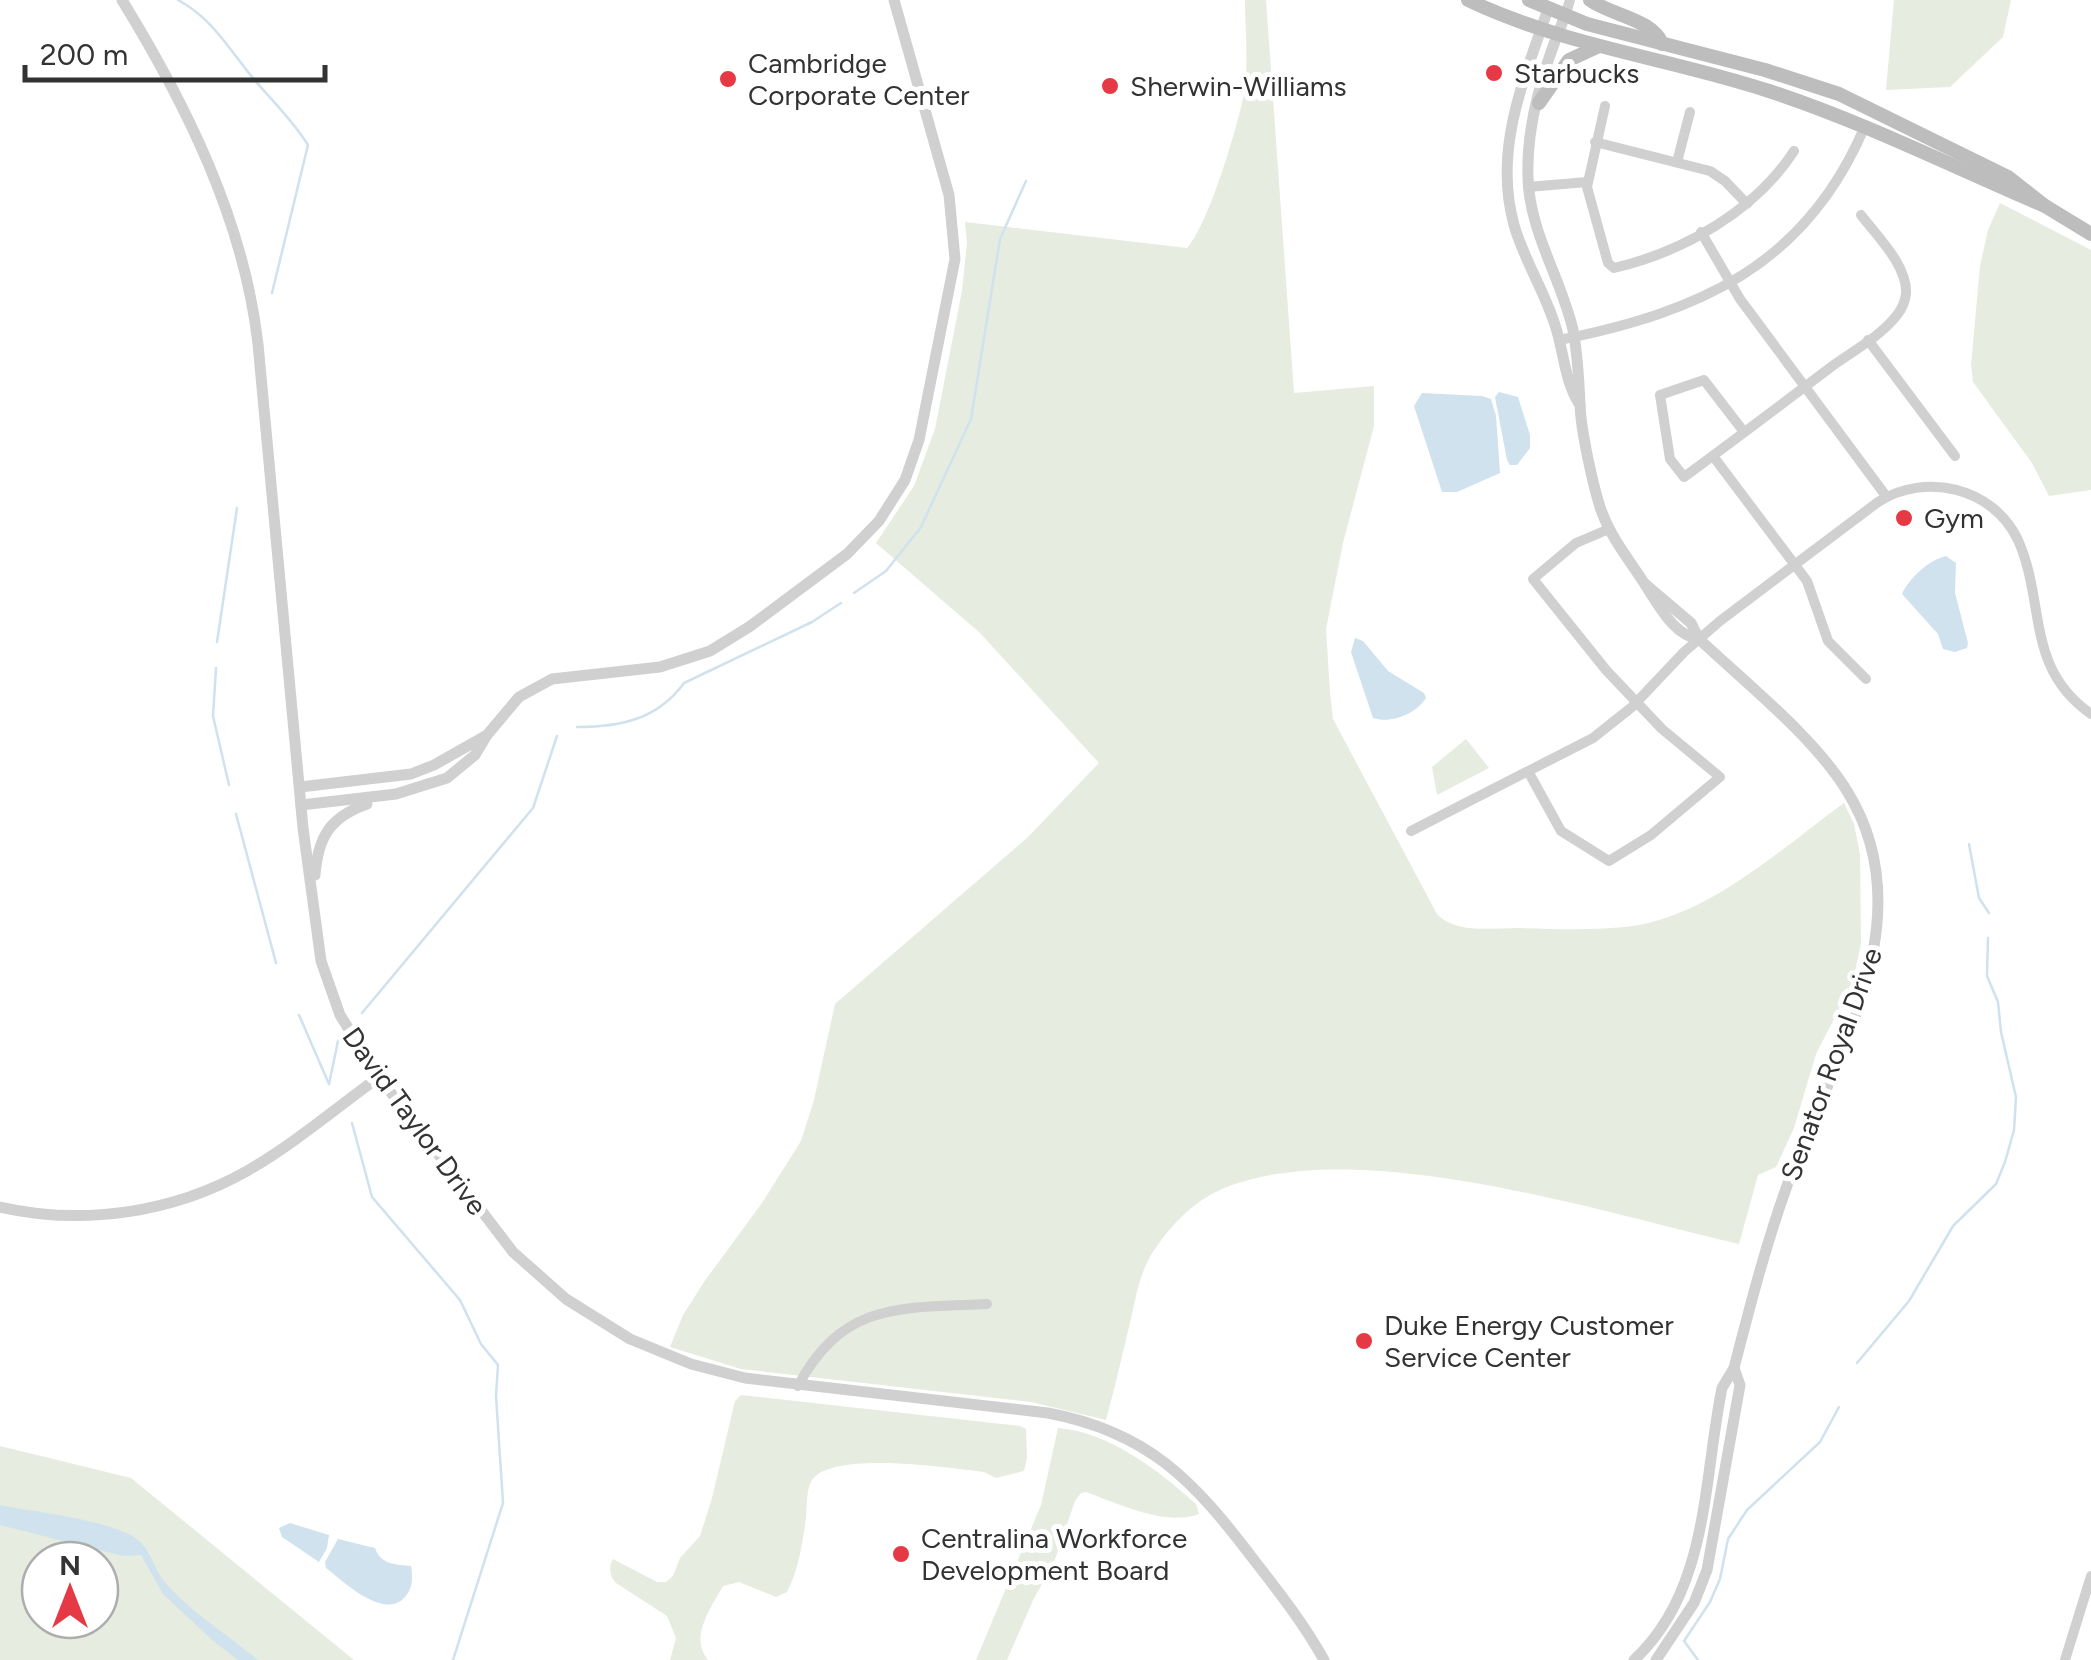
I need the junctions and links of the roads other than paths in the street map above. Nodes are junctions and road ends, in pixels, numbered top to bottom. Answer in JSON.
{"nodes":[{"id":1,"x":122,"y":0,"type":"edge"},
{"id":2,"x":894,"y":0,"type":"edge"},
{"id":3,"x":1468,"y":0,"type":"edge"},
{"id":4,"x":1529,"y":0,"type":"edge"},
{"id":5,"x":1570,"y":0,"type":"edge"},
{"id":6,"x":1590,"y":0,"type":"edge"},
{"id":7,"x":1550,"y":4,"type":"edge"},
{"id":8,"x":1566,"y":16,"type":"junction"},
{"id":9,"x":1541,"y":29,"type":"junction"},
{"id":10,"x":1558,"y":35,"type":"junction"},
{"id":11,"x":1662,"y":44,"type":"junction"},
{"id":12,"x":1597,"y":47,"type":"junction"},
{"id":13,"x":1539,"y":102,"type":"junction"},
{"id":14,"x":1604,"y":106,"type":"dead end"},
{"id":15,"x":1690,"y":112,"type":"dead end"},
{"id":16,"x":1865,"y":126,"type":"junction"},
{"id":17,"x":1596,"y":142,"type":"junction"},
{"id":18,"x":1794,"y":151,"type":"dead end"},
{"id":19,"x":1678,"y":162,"type":"junction"},
{"id":20,"x":1587,"y":182,"type":"junction"},
{"id":21,"x":1528,"y":187,"type":"junction"},
{"id":22,"x":1747,"y":204,"type":"junction"},
{"id":23,"x":2045,"y":206,"type":"junction"},
{"id":24,"x":1861,"y":215,"type":"dead end"},
{"id":25,"x":1701,"y":232,"type":"junction"},
{"id":26,"x":2091,"y":234,"type":"edge"},
{"id":27,"x":1731,"y":284,"type":"junction"},
{"id":28,"x":1574,"y":336,"type":"junction"},
{"id":29,"x":1559,"y":340,"type":"junction"},
{"id":30,"x":1868,"y":340,"type":"junction"},
{"id":31,"x":1805,"y":387,"type":"junction"},
{"id":32,"x":1580,"y":405,"type":"junction"},
{"id":33,"x":1744,"y":432,"type":"junction"},
{"id":34,"x":1713,"y":456,"type":"junction"},
{"id":35,"x":1955,"y":456,"type":"dead end"},
{"id":36,"x":1886,"y":496,"type":"junction"},
{"id":37,"x":1609,"y":529,"type":"junction"},
{"id":38,"x":1794,"y":564,"type":"junction"},
{"id":39,"x":1699,"y":639,"type":"junction"},
{"id":40,"x":1866,"y":678,"type":"dead end"},
{"id":41,"x":1636,"y":702,"type":"junction"},
{"id":42,"x":2091,"y":714,"type":"edge"},
{"id":43,"x":487,"y":735,"type":"junction"},
{"id":44,"x":1529,"y":772,"type":"junction"},
{"id":45,"x":300,"y":787,"type":"junction"},
{"id":46,"x":396,"y":794,"type":"junction"},
{"id":47,"x":301,"y":805,"type":"junction"},
{"id":48,"x":1411,"y":831,"type":"dead end"},
{"id":49,"x":314,"y":904,"type":"junction"},
{"id":50,"x":380,"y":1076,"type":"junction"},
{"id":51,"x":0,"y":1206,"type":"edge"},
{"id":52,"x":987,"y":1304,"type":"dead end"},
{"id":53,"x":1734,"y":1368,"type":"junction"},
{"id":54,"x":798,"y":1386,"type":"junction"},
{"id":55,"x":2091,"y":1576,"type":"edge"},
{"id":56,"x":1324,"y":1660,"type":"edge"},
{"id":57,"x":1634,"y":1660,"type":"edge"},
{"id":58,"x":1656,"y":1660,"type":"edge"},
{"id":59,"x":2065,"y":1660,"type":"edge"}],
"edges":[{"from":1,"to":45,"type":"street","name":"David Taylor Drive"},
{"from":2,"to":43,"type":"street"},
{"from":3,"to":9,"type":"main road"},
{"from":4,"to":7,"type":"main road"},
{"from":5,"to":8,"type":"street"},
{"from":6,"to":11,"type":"main road"},
{"from":7,"to":8,"type":"main road"},
{"from":7,"to":9,"type":"street"},
{"from":8,"to":10,"type":"street"},
{"from":8,"to":11,"type":"main road"},
{"from":9,"to":10,"type":"main road"},
{"from":9,"to":29,"type":"street"},
{"from":10,"to":12,"type":"main road"},
{"from":10,"to":13,"type":"street"},
{"from":11,"to":23,"type":"main road"},
{"from":12,"to":13,"type":"main road"},
{"from":12,"to":16,"type":"main road"},
{"from":13,"to":21,"type":"street"},
{"from":14,"to":17,"type":"street"},
{"from":15,"to":19,"type":"street"},
{"from":16,"to":23,"type":"main road"},
{"from":16,"to":27,"type":"street"},
{"from":17,"to":19,"type":"street"},
{"from":17,"to":20,"type":"street"},
{"from":18,"to":22,"type":"street"},
{"from":19,"to":22,"type":"street"},
{"from":20,"to":21,"type":"street"},
{"from":20,"to":25,"type":"street"},
{"from":21,"to":28,"type":"street"},
{"from":22,"to":25,"type":"street"},
{"from":23,"to":26,"type":"main road"},
{"from":24,"to":30,"type":"street"},
{"from":25,"to":27,"type":"street"},
{"from":27,"to":28,"type":"street"},
{"from":27,"to":31,"type":"street"},
{"from":28,"to":29,"type":"street"},
{"from":28,"to":32,"type":"street"},
{"from":29,"to":32,"type":"street"},
{"from":30,"to":31,"type":"street"},
{"from":30,"to":35,"type":"street"},
{"from":31,"to":33,"type":"street"},
{"from":31,"to":36,"type":"street"},
{"from":32,"to":37,"type":"street","name":"Senator Royal Drive"},
{"from":33,"to":34,"type":"street"},
{"from":33,"to":34,"type":"street"},
{"from":34,"to":38,"type":"street"},
{"from":36,"to":38,"type":"street"},
{"from":36,"to":42,"type":"street"},
{"from":37,"to":39,"type":"street","name":"Senator Royal Drive"},
{"from":37,"to":41,"type":"street"},
{"from":38,"to":39,"type":"street"},
{"from":38,"to":40,"type":"street"},
{"from":39,"to":41,"type":"street"},
{"from":39,"to":53,"type":"street","name":"Senator Royal Drive"},
{"from":41,"to":44,"type":"street"},
{"from":41,"to":44,"type":"street"},
{"from":43,"to":45,"type":"street"},
{"from":43,"to":46,"type":"street"},
{"from":44,"to":48,"type":"street"},
{"from":45,"to":47,"type":"street","name":"David Taylor Drive"},
{"from":46,"to":47,"type":"street"},
{"from":46,"to":49,"type":"street"},
{"from":47,"to":49,"type":"street","name":"David Taylor Drive"},
{"from":49,"to":50,"type":"street","name":"David Taylor Drive"},
{"from":50,"to":51,"type":"street"},
{"from":50,"to":54,"type":"street","name":"David Taylor Drive"},
{"from":52,"to":54,"type":"street"},
{"from":53,"to":57,"type":"street","name":"Senator Royal Drive"},
{"from":53,"to":58,"type":"street","name":"Senator Royal Drive"},
{"from":54,"to":56,"type":"street","name":"David Taylor Drive"},
{"from":55,"to":59,"type":"street"}]}
